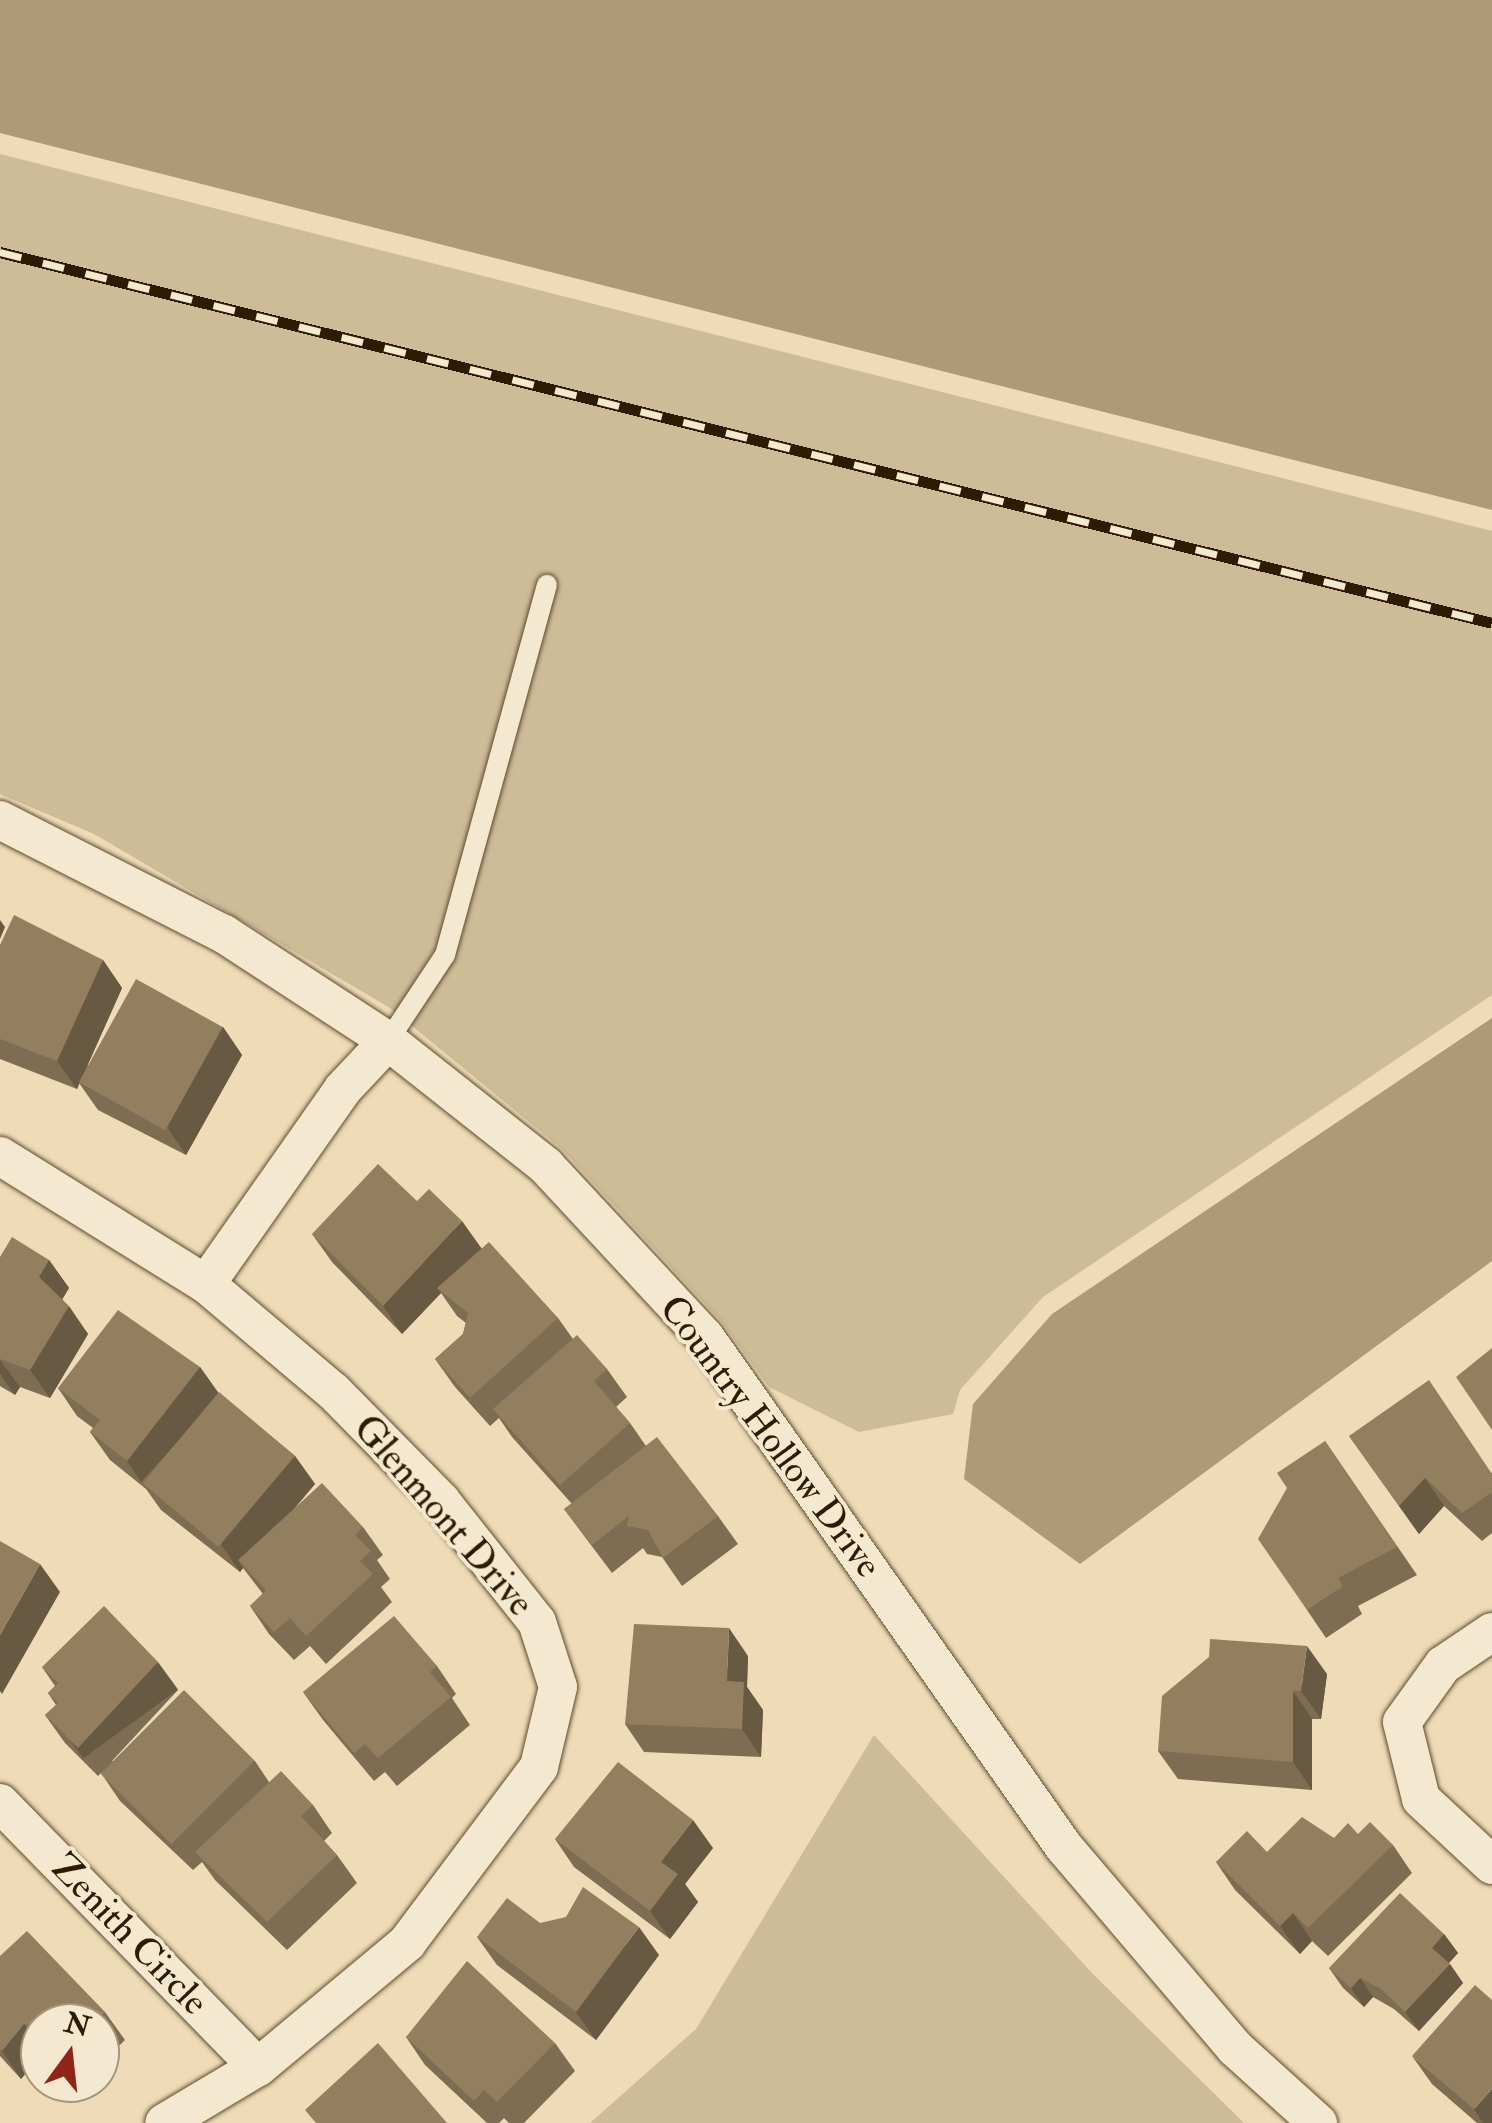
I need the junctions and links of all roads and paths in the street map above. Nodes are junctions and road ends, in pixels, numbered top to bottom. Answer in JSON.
{"nodes":[{"id":1,"x":547,"y":585,"type":"dead end"},
{"id":2,"x":0,"y":820,"type":"edge"},
{"id":3,"x":388,"y":1041,"type":"junction"},
{"id":4,"x":0,"y":1156,"type":"edge"},
{"id":5,"x":206,"y":1284,"type":"junction"},
{"id":6,"x":1492,"y":1632,"type":"edge"},
{"id":7,"x":0,"y":1803,"type":"edge"},
{"id":8,"x":1492,"y":1865,"type":"edge"},
{"id":9,"x":258,"y":2067,"type":"junction"},
{"id":10,"x":164,"y":2123,"type":"edge"},
{"id":11,"x":1318,"y":2123,"type":"edge"}],
"edges":[{"from":1,"to":3,"type":"lane"},
{"from":2,"to":3,"type":"street","name":"Country Hollow Drive"},
{"from":3,"to":5,"type":"street"},
{"from":3,"to":11,"type":"street","name":"Country Hollow Drive"},
{"from":4,"to":5,"type":"street","name":"Glenmont Drive"},
{"from":5,"to":9,"type":"street","name":"Glenmont Drive"},
{"from":6,"to":8,"type":"street"},
{"from":7,"to":9,"type":"street","name":"Zenith Circle"},
{"from":9,"to":10,"type":"street","name":"Glenmont Drive"}]}
